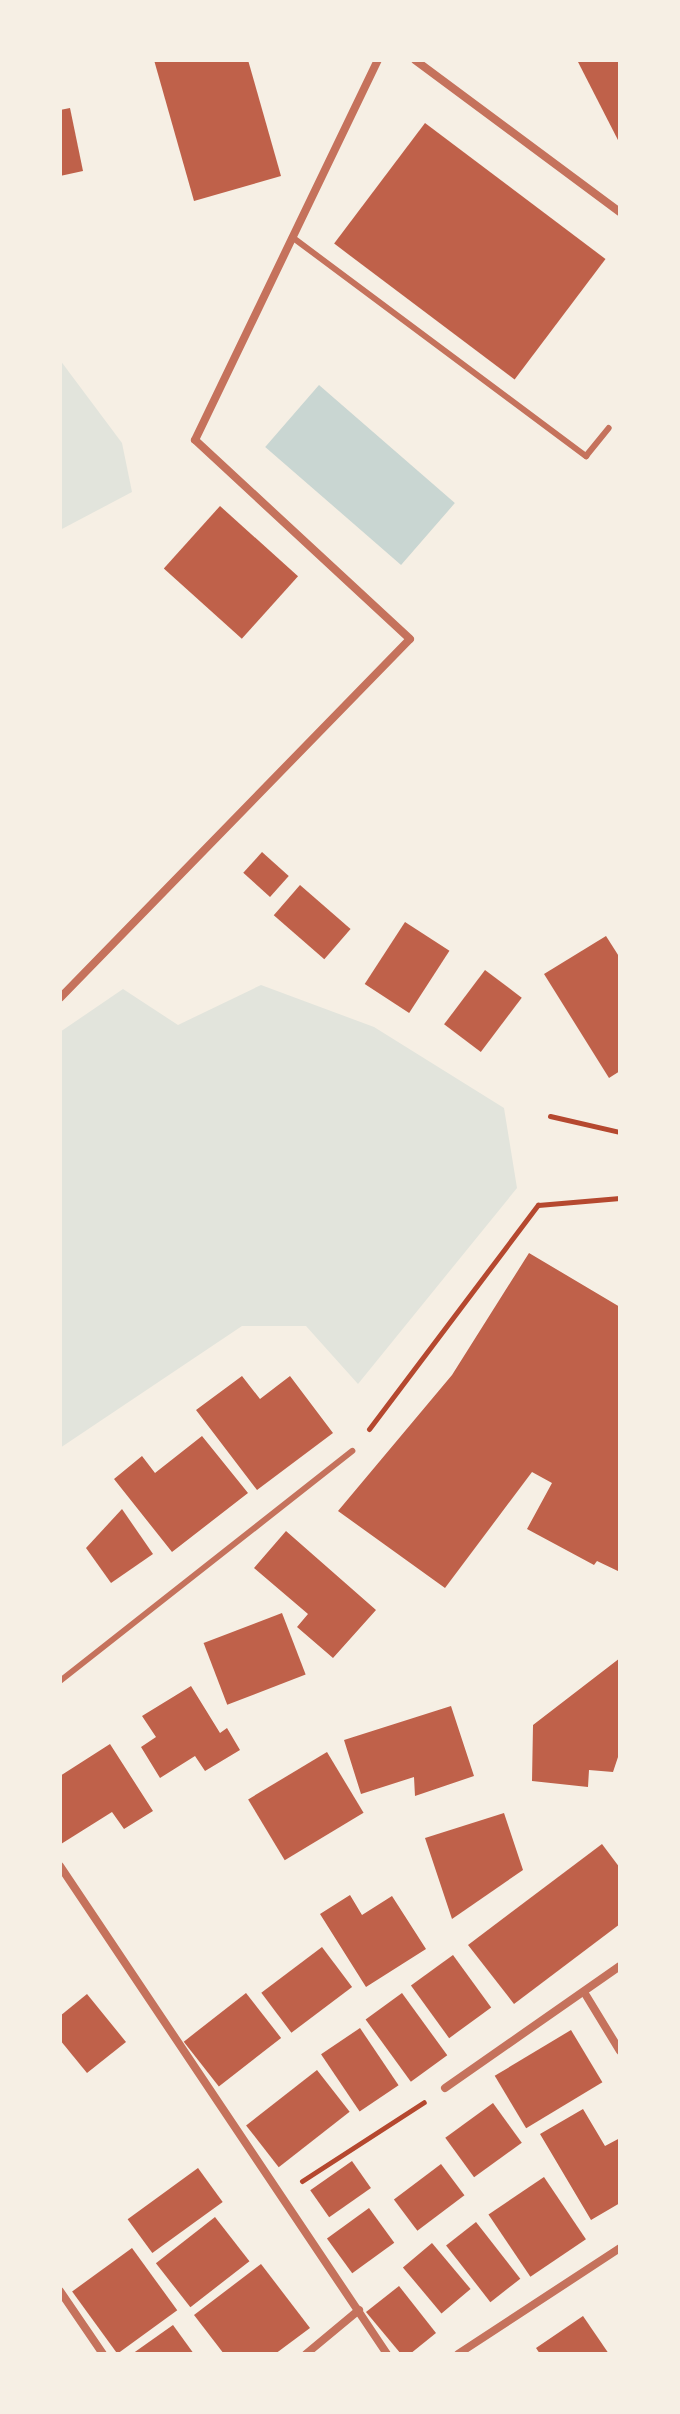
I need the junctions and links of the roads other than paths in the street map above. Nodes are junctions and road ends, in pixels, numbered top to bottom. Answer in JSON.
{"nodes":[{"id":1,"x":378,"y":60,"type":"edge"},
{"id":2,"x":415,"y":60,"type":"edge"},
{"id":3,"x":620,"y":212,"type":"edge"},
{"id":4,"x":292,"y":237,"type":"junction"},
{"id":5,"x":609,"y":428,"type":"dead end"},
{"id":6,"x":60,"y":998,"type":"edge"},
{"id":7,"x":352,"y":1451,"type":"road end"},
{"id":8,"x":60,"y":1681,"type":"edge"},
{"id":9,"x":60,"y":1866,"type":"edge"},
{"id":10,"x":620,"y":1966,"type":"edge"},
{"id":11,"x":584,"y":1992,"type":"junction"},
{"id":12,"x":620,"y":2051,"type":"edge"},
{"id":13,"x":445,"y":2088,"type":"road end"},
{"id":14,"x":620,"y":2248,"type":"edge"},
{"id":15,"x":60,"y":2291,"type":"edge"},
{"id":16,"x":359,"y":2310,"type":"junction"},
{"id":17,"x":103,"y":2354,"type":"edge"},
{"id":18,"x":306,"y":2354,"type":"edge"},
{"id":19,"x":387,"y":2354,"type":"edge"},
{"id":20,"x":458,"y":2354,"type":"edge"}],
"edges":[{"from":1,"to":4,"type":"street"},
{"from":2,"to":3,"type":"street"},
{"from":4,"to":5,"type":"lane"},
{"from":4,"to":6,"type":"street"},
{"from":7,"to":8,"type":"lane"},
{"from":9,"to":16,"type":"street"},
{"from":10,"to":11,"type":"street"},
{"from":11,"to":12,"type":"street"},
{"from":11,"to":13,"type":"street"},
{"from":14,"to":20,"type":"street"},
{"from":15,"to":17,"type":"street"},
{"from":16,"to":18,"type":"street"},
{"from":16,"to":19,"type":"street"}]}
